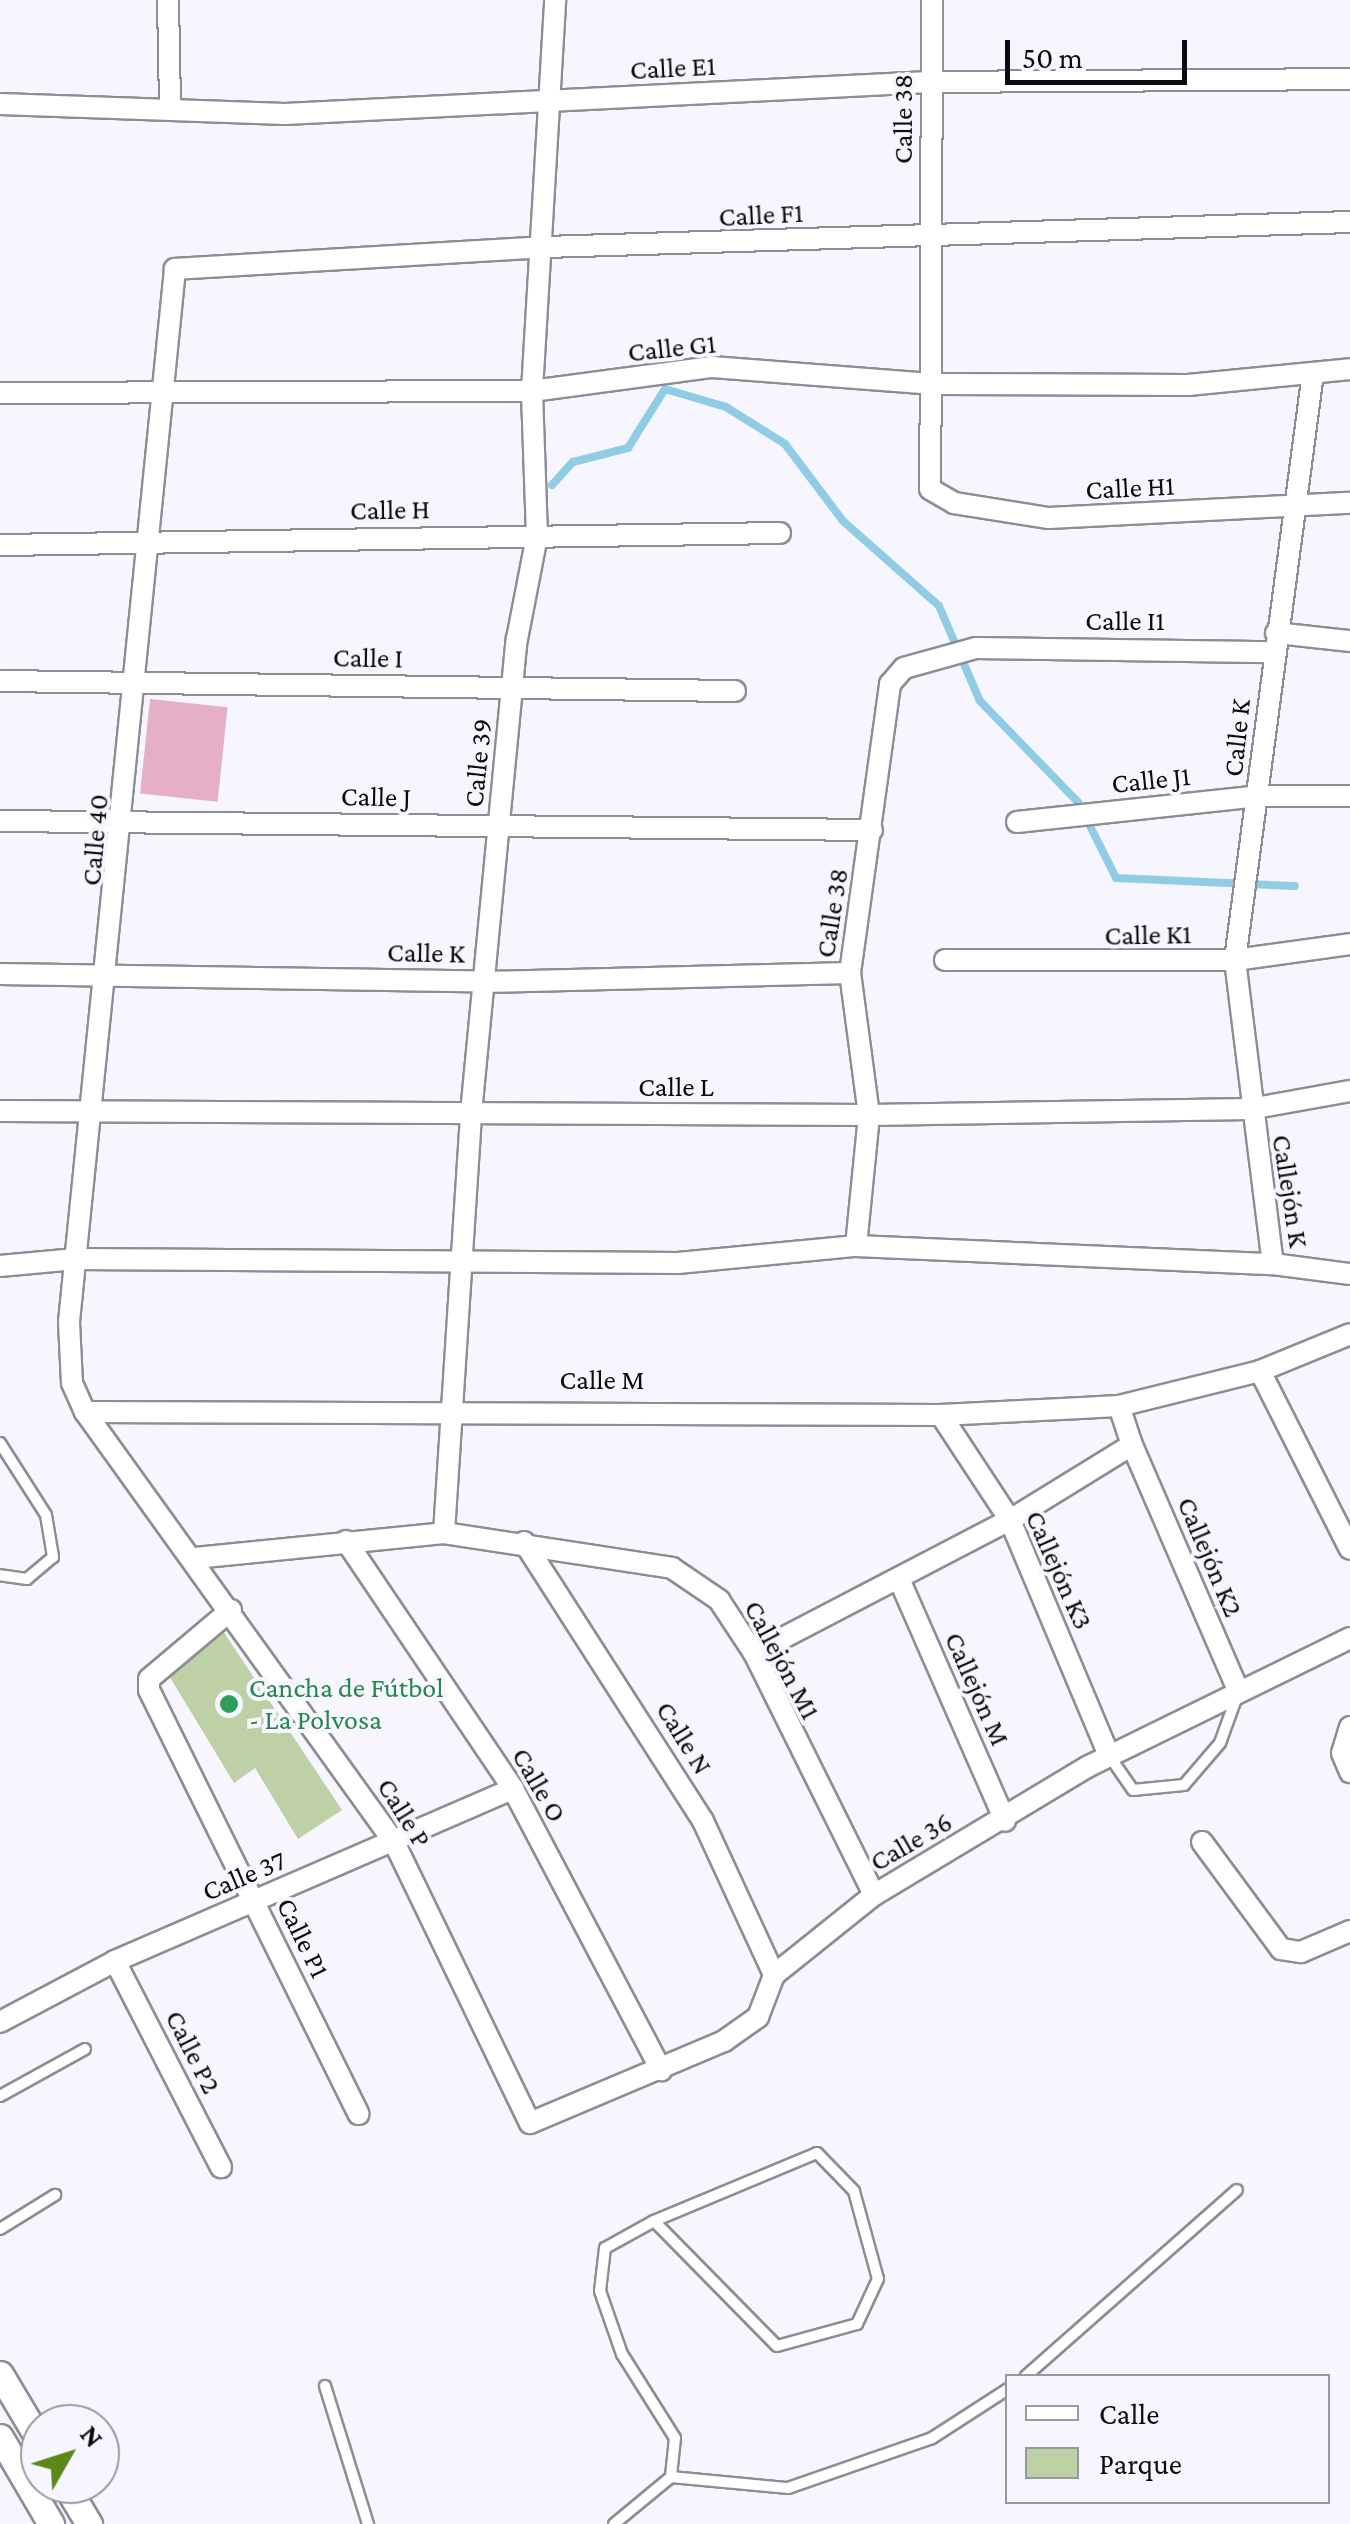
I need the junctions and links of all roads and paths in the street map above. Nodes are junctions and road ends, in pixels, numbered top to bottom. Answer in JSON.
{"nodes":[{"id":1,"x":168,"y":0,"type":"edge"},
{"id":2,"x":555,"y":0,"type":"edge"},
{"id":3,"x":932,"y":0,"type":"edge"},
{"id":4,"x":1350,"y":79,"type":"edge"},
{"id":5,"x":930,"y":82,"type":"junction"},
{"id":6,"x":552,"y":103,"type":"junction"},
{"id":7,"x":0,"y":104,"type":"edge"},
{"id":8,"x":170,"y":108,"type":"junction"},
{"id":9,"x":1350,"y":222,"type":"edge"},
{"id":10,"x":930,"y":234,"type":"junction"},
{"id":11,"x":545,"y":247,"type":"junction"},
{"id":12,"x":175,"y":269,"type":"joint"},
{"id":13,"x":1350,"y":370,"type":"edge"},
{"id":14,"x":1313,"y":373,"type":"junction"},
{"id":15,"x":931,"y":384,"type":"junction"},
{"id":16,"x":532,"y":391,"type":"junction"},
{"id":17,"x":0,"y":393,"type":"edge"},
{"id":18,"x":160,"y":396,"type":"junction"},
{"id":19,"x":925,"y":478,"type":"joint"},
{"id":20,"x":1350,"y":503,"type":"edge"},
{"id":21,"x":1289,"y":504,"type":"junction"},
{"id":22,"x":780,"y":533,"type":"dead end"},
{"id":23,"x":538,"y":536,"type":"junction"},
{"id":24,"x":148,"y":540,"type":"junction"},
{"id":25,"x":0,"y":544,"type":"edge"},
{"id":26,"x":1350,"y":640,"type":"edge"},
{"id":27,"x":1275,"y":643,"type":"junction"},
{"id":28,"x":976,"y":648,"type":"joint"},
{"id":29,"x":0,"y":682,"type":"edge"},
{"id":30,"x":136,"y":682,"type":"junction"},
{"id":31,"x":513,"y":688,"type":"junction"},
{"id":32,"x":735,"y":691,"type":"dead end"},
{"id":33,"x":1259,"y":796,"type":"junction"},
{"id":34,"x":1350,"y":796,"type":"edge"},
{"id":35,"x":0,"y":820,"type":"edge"},
{"id":36,"x":124,"y":820,"type":"junction"},
{"id":37,"x":1017,"y":822,"type":"dead end"},
{"id":38,"x":499,"y":827,"type":"junction"},
{"id":39,"x":872,"y":830,"type":"junction"},
{"id":40,"x":1350,"y":944,"type":"edge"},
{"id":41,"x":945,"y":960,"type":"dead end"},
{"id":42,"x":1235,"y":960,"type":"junction"},
{"id":43,"x":0,"y":974,"type":"edge"},
{"id":44,"x":112,"y":974,"type":"junction"},
{"id":45,"x":850,"y":974,"type":"junction"},
{"id":46,"x":484,"y":982,"type":"junction"},
{"id":47,"x":1350,"y":1092,"type":"edge"},
{"id":48,"x":1250,"y":1109,"type":"junction"},
{"id":49,"x":0,"y":1111,"type":"edge"},
{"id":50,"x":87,"y":1111,"type":"junction"},
{"id":51,"x":470,"y":1114,"type":"junction"},
{"id":52,"x":869,"y":1115,"type":"junction"},
{"id":53,"x":856,"y":1246,"type":"junction"},
{"id":54,"x":76,"y":1259,"type":"junction"},
{"id":55,"x":463,"y":1262,"type":"junction"},
{"id":56,"x":1273,"y":1264,"type":"junction"},
{"id":57,"x":0,"y":1266,"type":"edge"},
{"id":58,"x":1350,"y":1274,"type":"edge"},
{"id":59,"x":1350,"y":1334,"type":"edge"},
{"id":60,"x":1260,"y":1371,"type":"junction"},
{"id":61,"x":1119,"y":1406,"type":"junction"},
{"id":62,"x":447,"y":1408,"type":"junction"},
{"id":63,"x":85,"y":1412,"type":"junction"},
{"id":64,"x":941,"y":1415,"type":"junction"},
{"id":65,"x":0,"y":1443,"type":"edge"},
{"id":66,"x":1132,"y":1445,"type":"junction"},
{"id":67,"x":1010,"y":1520,"type":"junction"},
{"id":68,"x":444,"y":1533,"type":"junction"},
{"id":69,"x":346,"y":1542,"type":"junction"},
{"id":70,"x":524,"y":1542,"type":"junction"},
{"id":71,"x":1350,"y":1549,"type":"edge"},
{"id":72,"x":195,"y":1558,"type":"junction"},
{"id":73,"x":0,"y":1575,"type":"edge"},
{"id":74,"x":898,"y":1579,"type":"junction"},
{"id":75,"x":232,"y":1610,"type":"junction"},
{"id":76,"x":1350,"y":1638,"type":"edge"},
{"id":77,"x":754,"y":1653,"type":"junction"},
{"id":78,"x":1238,"y":1690,"type":"junction"},
{"id":79,"x":1350,"y":1726,"type":"edge"},
{"id":80,"x":1110,"y":1756,"type":"junction"},
{"id":81,"x":1350,"y":1772,"type":"edge"},
{"id":82,"x":513,"y":1789,"type":"junction"},
{"id":83,"x":1004,"y":1821,"type":"junction"},
{"id":84,"x":394,"y":1842,"type":"junction"},
{"id":85,"x":1202,"y":1842,"type":"dead end"},
{"id":86,"x":874,"y":1895,"type":"junction"},
{"id":87,"x":254,"y":1901,"type":"junction"},
{"id":88,"x":1350,"y":1931,"type":"edge"},
{"id":89,"x":115,"y":1961,"type":"junction"},
{"id":90,"x":774,"y":1974,"type":"junction"},
{"id":91,"x":0,"y":2022,"type":"edge"},
{"id":92,"x":85,"y":2048,"type":"dead end"},
{"id":93,"x":661,"y":2070,"type":"junction"},
{"id":94,"x":0,"y":2096,"type":"edge"},
{"id":95,"x":358,"y":2114,"type":"dead end"},
{"id":96,"x":530,"y":2123,"type":"joint"},
{"id":97,"x":221,"y":2167,"type":"dead end"},
{"id":98,"x":1237,"y":2190,"type":"dead end"},
{"id":99,"x":55,"y":2195,"type":"dead end"},
{"id":100,"x":654,"y":2221,"type":"junction"},
{"id":101,"x":0,"y":2229,"type":"edge"},
{"id":102,"x":0,"y":2374,"type":"edge"},
{"id":103,"x":1028,"y":2374,"type":"edge"},
{"id":104,"x":326,"y":2386,"type":"dead end"},
{"id":105,"x":1005,"y":2391,"type":"edge"},
{"id":106,"x":5,"y":2431,"type":"edge"},
{"id":107,"x":671,"y":2477,"type":"junction"},
{"id":108,"x":51,"y":2524,"type":"edge"},
{"id":109,"x":368,"y":2524,"type":"edge"},
{"id":110,"x":614,"y":2524,"type":"edge"}],
"edges":[{"from":1,"to":8,"type":"street"},
{"from":2,"to":6,"type":"street","name":"Calle 39"},
{"from":3,"to":5,"type":"street","name":"Calle 38"},
{"from":4,"to":5,"type":"street","name":"Calle E1"},
{"from":5,"to":6,"type":"street","name":"Calle E1"},
{"from":5,"to":10,"type":"street","name":"Calle 38"},
{"from":6,"to":8,"type":"street","name":"Calle E1"},
{"from":6,"to":11,"type":"street","name":"Calle 39"},
{"from":7,"to":8,"type":"street","name":"Calle E1"},
{"from":9,"to":10,"type":"street","name":"Calle F1"},
{"from":10,"to":11,"type":"street","name":"Calle F1"},
{"from":10,"to":15,"type":"street","name":"Calle 38"},
{"from":11,"to":12,"type":"street","name":"Calle F1"},
{"from":11,"to":16,"type":"street","name":"Calle 39"},
{"from":12,"to":18,"type":"street","name":"Calle 40"},
{"from":13,"to":14,"type":"street","name":"Calle G1"},
{"from":14,"to":15,"type":"street","name":"Calle G1"},
{"from":14,"to":21,"type":"street","name":"Calle K"},
{"from":15,"to":16,"type":"street","name":"Calle G1"},
{"from":15,"to":19,"type":"street","name":"Calle 38"},
{"from":16,"to":18,"type":"street","name":"Calle G1"},
{"from":16,"to":23,"type":"street","name":"Calle 39"},
{"from":17,"to":18,"type":"street","name":"Calle G1"},
{"from":18,"to":24,"type":"street","name":"Calle 40"},
{"from":19,"to":21,"type":"street","name":"Calle H1"},
{"from":20,"to":21,"type":"street","name":"Calle H1"},
{"from":21,"to":27,"type":"street","name":"Calle K"},
{"from":22,"to":23,"type":"street","name":"Calle H"},
{"from":23,"to":24,"type":"street","name":"Calle H"},
{"from":23,"to":31,"type":"street","name":"Calle 39"},
{"from":24,"to":25,"type":"street","name":"Calle H"},
{"from":24,"to":30,"type":"street","name":"Calle 40"},
{"from":26,"to":27,"type":"street","name":"Calle I1"},
{"from":27,"to":28,"type":"street","name":"Calle I1"},
{"from":27,"to":33,"type":"street","name":"Calle K"},
{"from":28,"to":39,"type":"street","name":"Calle 38"},
{"from":29,"to":30,"type":"street","name":"Calle I"},
{"from":30,"to":31,"type":"street","name":"Calle I"},
{"from":30,"to":36,"type":"street","name":"Calle 40"},
{"from":31,"to":32,"type":"street","name":"Calle I"},
{"from":31,"to":38,"type":"street","name":"Calle 39"},
{"from":33,"to":34,"type":"street","name":"Calle J1"},
{"from":33,"to":37,"type":"street","name":"Calle J1"},
{"from":33,"to":42,"type":"street","name":"Calle K"},
{"from":35,"to":36,"type":"street","name":"Calle J"},
{"from":36,"to":38,"type":"street","name":"Calle J"},
{"from":36,"to":44,"type":"street","name":"Calle 40"},
{"from":38,"to":39,"type":"street","name":"Calle J"},
{"from":38,"to":46,"type":"street","name":"Calle 39"},
{"from":39,"to":45,"type":"street","name":"Calle 38"},
{"from":40,"to":42,"type":"street","name":"Calle K1"},
{"from":41,"to":42,"type":"street","name":"Calle K1"},
{"from":42,"to":48,"type":"street","name":"Calle K"},
{"from":43,"to":44,"type":"street","name":"Calle K"},
{"from":44,"to":46,"type":"street","name":"Calle K"},
{"from":44,"to":50,"type":"street","name":"Calle 40"},
{"from":45,"to":46,"type":"street","name":"Calle K"},
{"from":45,"to":52,"type":"street","name":"Calle 38"},
{"from":46,"to":51,"type":"street","name":"Calle 39"},
{"from":47,"to":48,"type":"street","name":"Calle L"},
{"from":48,"to":52,"type":"street","name":"Calle L"},
{"from":48,"to":56,"type":"street","name":"Callejón K"},
{"from":49,"to":50,"type":"street","name":"Calle L"},
{"from":50,"to":51,"type":"street","name":"Calle L"},
{"from":50,"to":54,"type":"street","name":"Calle 40"},
{"from":51,"to":52,"type":"street","name":"Calle L"},
{"from":51,"to":55,"type":"street","name":"Calle 39"},
{"from":52,"to":53,"type":"street","name":"Calle 38"},
{"from":53,"to":55,"type":"street"},
{"from":53,"to":56,"type":"street"},
{"from":54,"to":55,"type":"street"},
{"from":54,"to":57,"type":"street"},
{"from":54,"to":63,"type":"street","name":"Calle 40"},
{"from":55,"to":62,"type":"street","name":"Calle 39"},
{"from":56,"to":58,"type":"street","name":"Callejón K"},
{"from":59,"to":60,"type":"street","name":"Calle M"},
{"from":60,"to":61,"type":"street","name":"Calle M"},
{"from":60,"to":71,"type":"street"},
{"from":61,"to":64,"type":"street","name":"Calle M"},
{"from":61,"to":66,"type":"street"},
{"from":62,"to":63,"type":"street","name":"Calle M"},
{"from":62,"to":64,"type":"street","name":"Calle M"},
{"from":62,"to":68,"type":"street","name":"Calle 39"},
{"from":63,"to":72,"type":"street","name":"Calle P"},
{"from":64,"to":67,"type":"street","name":"Callejón K3"},
{"from":65,"to":73,"type":"lane"},
{"from":66,"to":67,"type":"street"},
{"from":66,"to":78,"type":"street","name":"Callejón K2"},
{"from":67,"to":74,"type":"street"},
{"from":67,"to":80,"type":"street","name":"Callejón K3"},
{"from":68,"to":69,"type":"street","name":"Callejón M1"},
{"from":68,"to":70,"type":"street","name":"Callejón M1"},
{"from":69,"to":72,"type":"street","name":"Callejón M1"},
{"from":69,"to":82,"type":"street","name":"Calle O"},
{"from":70,"to":77,"type":"street","name":"Callejón M1"},
{"from":70,"to":90,"type":"street","name":"Calle N"},
{"from":72,"to":75,"type":"street","name":"Calle P"},
{"from":74,"to":77,"type":"street"},
{"from":74,"to":83,"type":"street","name":"Callejón M"},
{"from":75,"to":84,"type":"street","name":"Calle P"},
{"from":75,"to":87,"type":"street","name":"Calle P1"},
{"from":76,"to":78,"type":"street","name":"Calle 36"},
{"from":77,"to":86,"type":"street","name":"Callejón M1"},
{"from":78,"to":80,"type":"street","name":"Calle 36"},
{"from":78,"to":80,"type":"lane"},
{"from":79,"to":81,"type":"street"},
{"from":80,"to":83,"type":"street","name":"Calle 36"},
{"from":82,"to":84,"type":"street","name":"Calle 37"},
{"from":82,"to":93,"type":"street","name":"Calle O"},
{"from":83,"to":86,"type":"street","name":"Calle 36"},
{"from":84,"to":87,"type":"street","name":"Calle 37"},
{"from":84,"to":96,"type":"street","name":"Calle P"},
{"from":85,"to":88,"type":"street"},
{"from":86,"to":90,"type":"street","name":"Calle 36"},
{"from":87,"to":89,"type":"street","name":"Calle 37"},
{"from":87,"to":95,"type":"street","name":"Calle P1"},
{"from":89,"to":91,"type":"street","name":"Calle 37"},
{"from":89,"to":97,"type":"street","name":"Calle P2"},
{"from":90,"to":93,"type":"street","name":"Calle 36"},
{"from":92,"to":94,"type":"lane"},
{"from":93,"to":96,"type":"street","name":"Calle 36"},
{"from":98,"to":103,"type":"lane"},
{"from":99,"to":101,"type":"lane"},
{"from":100,"to":100,"type":"lane"},
{"from":100,"to":107,"type":"lane"},
{"from":102,"to":106,"type":"street"},
{"from":104,"to":109,"type":"lane"},
{"from":105,"to":107,"type":"lane"},
{"from":106,"to":108,"type":"street"},
{"from":107,"to":110,"type":"lane"}]}
